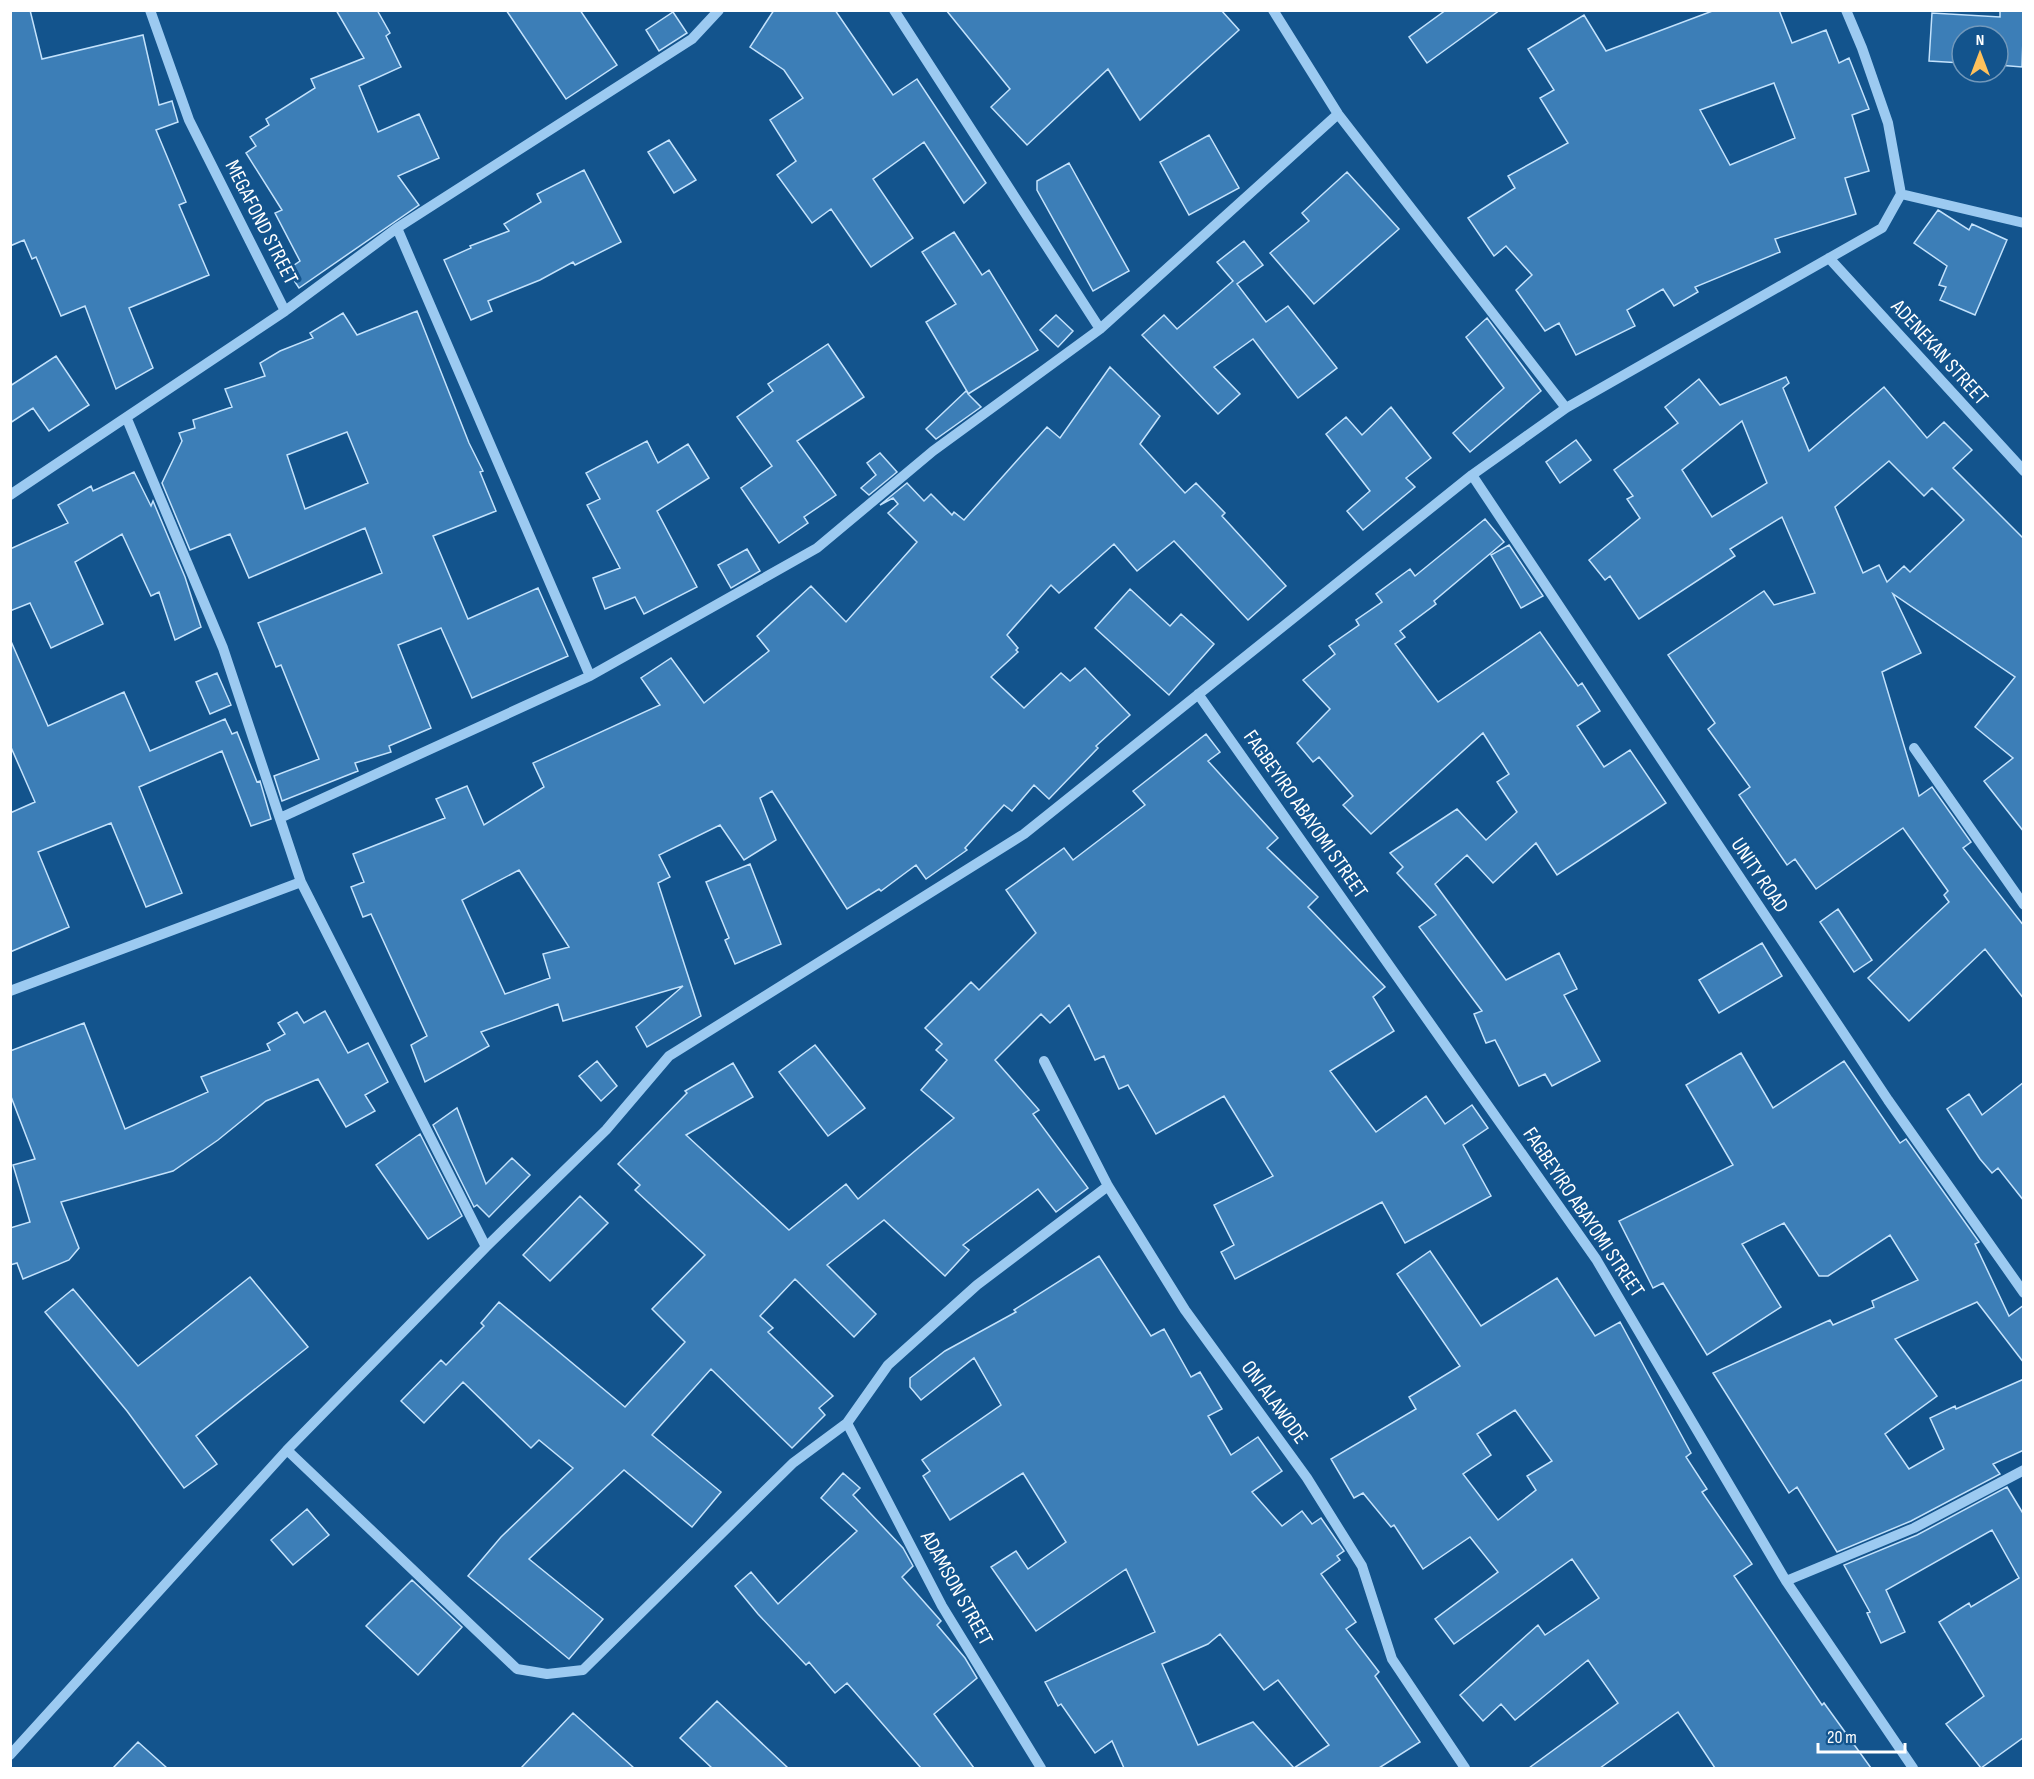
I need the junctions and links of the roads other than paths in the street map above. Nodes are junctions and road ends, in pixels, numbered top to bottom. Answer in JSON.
{"nodes":[{"id":1,"x":150,"y":10,"type":"edge"},
{"id":2,"x":719,"y":10,"type":"edge"},
{"id":3,"x":894,"y":10,"type":"edge"},
{"id":4,"x":1273,"y":10,"type":"edge"},
{"id":5,"x":1846,"y":10,"type":"edge"},
{"id":6,"x":1338,"y":114,"type":"junction"},
{"id":7,"x":1901,"y":194,"type":"junction"},
{"id":8,"x":2024,"y":223,"type":"edge"},
{"id":9,"x":397,"y":228,"type":"junction"},
{"id":10,"x":1829,"y":258,"type":"junction"},
{"id":11,"x":285,"y":311,"type":"junction"},
{"id":12,"x":1100,"y":329,"type":"junction"},
{"id":13,"x":1566,"y":408,"type":"junction"},
{"id":14,"x":127,"y":419,"type":"junction"},
{"id":15,"x":2024,"y":471,"type":"edge"},
{"id":16,"x":1472,"y":475,"type":"junction"},
{"id":17,"x":10,"y":495,"type":"edge"},
{"id":18,"x":590,"y":676,"type":"junction"},
{"id":19,"x":1198,"y":694,"type":"junction"},
{"id":20,"x":1914,"y":748,"type":"dead end"},
{"id":21,"x":280,"y":818,"type":"junction"},
{"id":22,"x":301,"y":882,"type":"junction"},
{"id":23,"x":2024,"y":905,"type":"edge"},
{"id":24,"x":10,"y":991,"type":"edge"},
{"id":25,"x":1044,"y":1061,"type":"dead end"},
{"id":26,"x":1108,"y":1186,"type":"junction"},
{"id":27,"x":486,"y":1247,"type":"junction"},
{"id":28,"x":2024,"y":1293,"type":"edge"},
{"id":29,"x":847,"y":1423,"type":"junction"},
{"id":30,"x":287,"y":1450,"type":"junction"},
{"id":31,"x":2024,"y":1470,"type":"edge"},
{"id":32,"x":1786,"y":1581,"type":"junction"},
{"id":33,"x":10,"y":1755,"type":"edge"},
{"id":34,"x":1041,"y":1768,"type":"edge"},
{"id":35,"x":1465,"y":1768,"type":"edge"},
{"id":36,"x":1913,"y":1768,"type":"edge"}],
"edges":[{"from":1,"to":11,"type":"street","name":"MEGAFOND STREET"},
{"from":2,"to":9,"type":"street"},
{"from":3,"to":12,"type":"street"},
{"from":4,"to":6,"type":"street"},
{"from":5,"to":7,"type":"street"},
{"from":6,"to":12,"type":"street"},
{"from":6,"to":13,"type":"street"},
{"from":7,"to":8,"type":"street"},
{"from":7,"to":10,"type":"street"},
{"from":9,"to":11,"type":"street"},
{"from":9,"to":18,"type":"street"},
{"from":10,"to":13,"type":"street"},
{"from":10,"to":15,"type":"street","name":"ADENEKAN STREET"},
{"from":11,"to":14,"type":"street","name":"MEGAFOND STREET"},
{"from":12,"to":18,"type":"street"},
{"from":13,"to":16,"type":"street"},
{"from":14,"to":17,"type":"street","name":"MEGAFOND STREET"},
{"from":14,"to":21,"type":"street"},
{"from":16,"to":19,"type":"street"},
{"from":16,"to":28,"type":"street","name":"UNITY ROAD"},
{"from":18,"to":21,"type":"street"},
{"from":19,"to":27,"type":"street"},
{"from":19,"to":32,"type":"street","name":"FAGBEYIRO ABAYOMI STREET"},
{"from":20,"to":23,"type":"street"},
{"from":21,"to":22,"type":"street"},
{"from":22,"to":24,"type":"street"},
{"from":22,"to":27,"type":"street"},
{"from":25,"to":26,"type":"street","name":"ONI ALAWODE"},
{"from":26,"to":29,"type":"street"},
{"from":26,"to":35,"type":"street","name":"ONI ALAWODE"},
{"from":27,"to":30,"type":"street"},
{"from":29,"to":30,"type":"street"},
{"from":29,"to":34,"type":"street","name":"ADAMSON STREET"},
{"from":30,"to":33,"type":"street"},
{"from":31,"to":32,"type":"street"},
{"from":32,"to":36,"type":"street","name":"FAGBEYIRO ABAYOMI STREET"}]}
